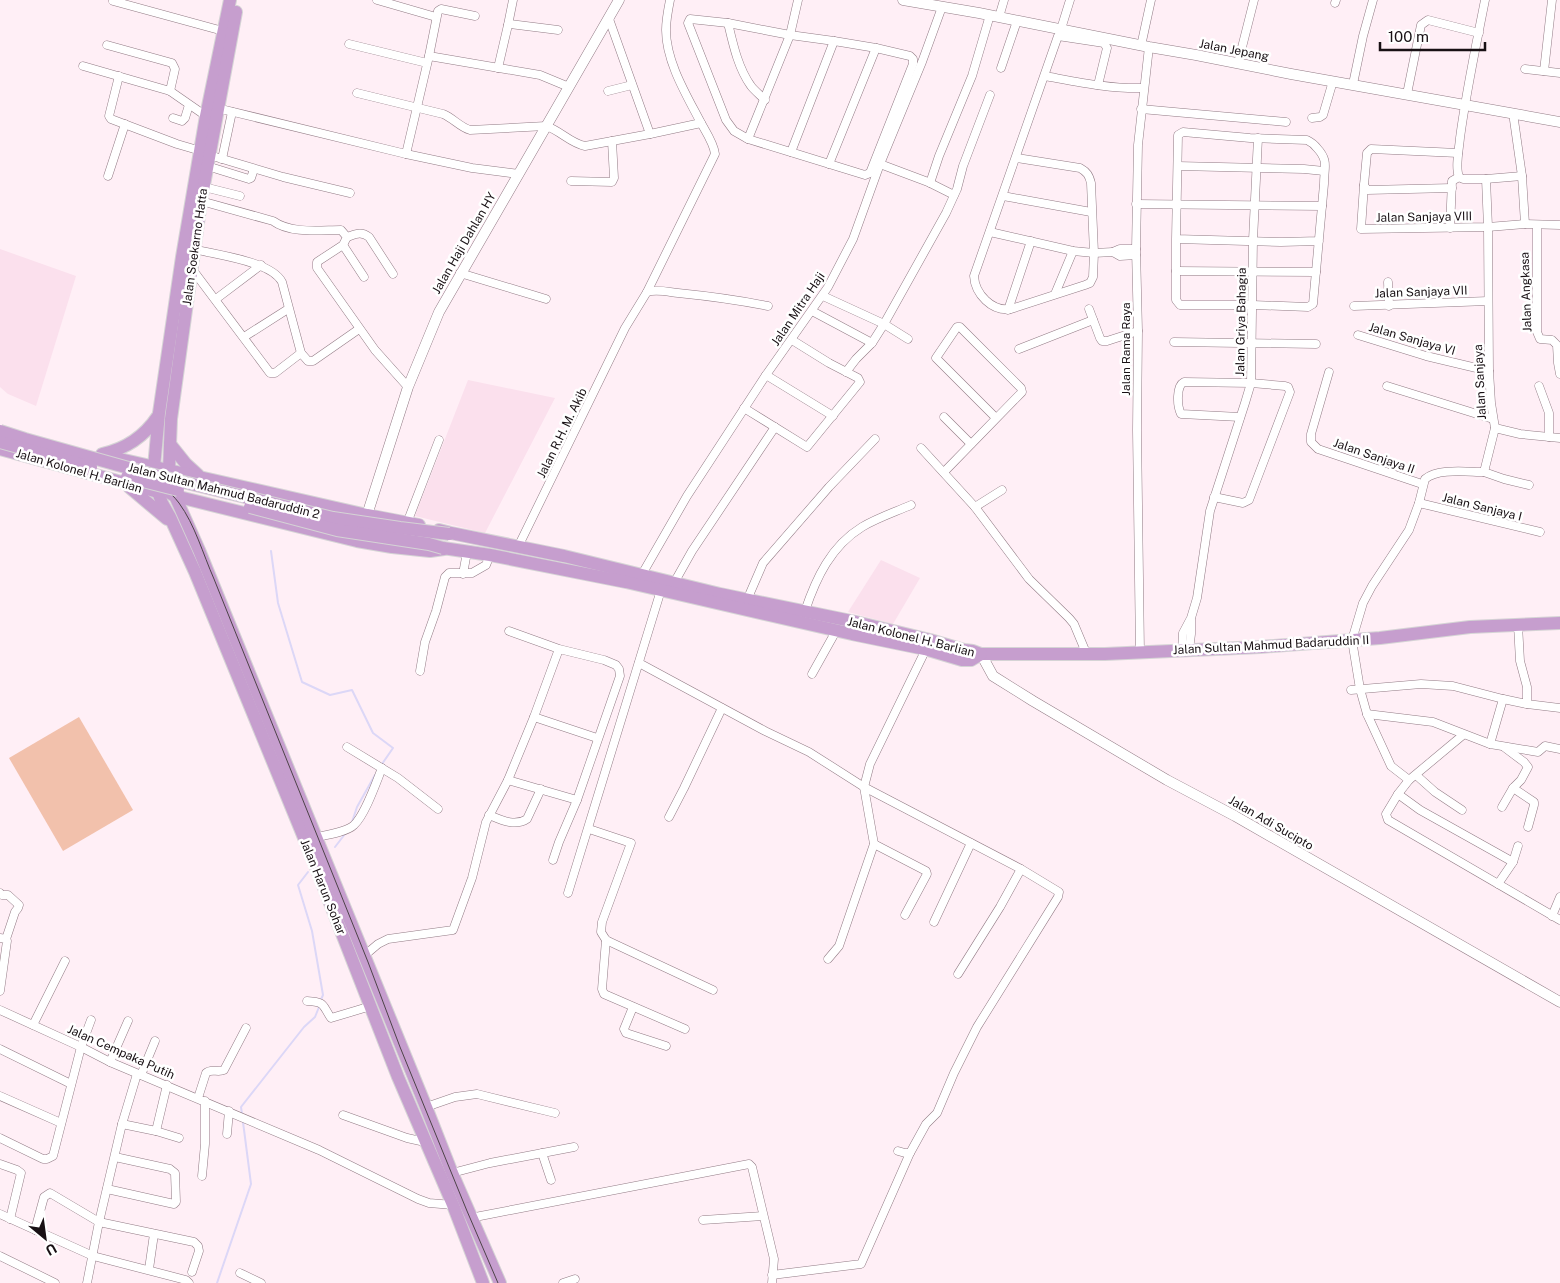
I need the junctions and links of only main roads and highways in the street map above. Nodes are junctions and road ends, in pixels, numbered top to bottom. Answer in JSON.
{"nodes":[{"id":1,"x":230,"y":0,"type":"edge"},
{"id":2,"x":238,"y":0,"type":"edge"},
{"id":3,"x":206,"y":157,"type":"junction"},
{"id":4,"x":159,"y":413,"type":"junction"},
{"id":5,"x":0,"y":426,"type":"edge"},
{"id":6,"x":0,"y":430,"type":"edge"},
{"id":7,"x":0,"y":442,"type":"edge"},
{"id":8,"x":170,"y":444,"type":"junction"},
{"id":9,"x":0,"y":449,"type":"edge"},
{"id":10,"x":99,"y":455,"type":"junction"},
{"id":11,"x":132,"y":462,"type":"junction"},
{"id":12,"x":154,"y":467,"type":"junction"},
{"id":13,"x":169,"y":470,"type":"junction"},
{"id":14,"x":201,"y":477,"type":"junction"},
{"id":15,"x":222,"y":482,"type":"junction"},
{"id":16,"x":126,"y":484,"type":"junction"},
{"id":17,"x":161,"y":489,"type":"junction"},
{"id":18,"x":175,"y":496,"type":"junction"},
{"id":19,"x":213,"y":505,"type":"junction"},
{"id":20,"x":173,"y":524,"type":"junction"},
{"id":21,"x":190,"y":526,"type":"junction"},
{"id":22,"x":450,"y":534,"type":"junction"},
{"id":23,"x":445,"y":549,"type":"junction"},
{"id":24,"x":1560,"y":623,"type":"edge"},
{"id":25,"x":896,"y":638,"type":"junction"},
{"id":26,"x":981,"y":654,"type":"joint"},
{"id":27,"x":293,"y":796,"type":"junction"},
{"id":28,"x":483,"y":1283,"type":"edge"},
{"id":29,"x":500,"y":1283,"type":"edge"}],
"edges":[{"from":1,"to":3,"type":"highway","name":"Jalan Soekarno Hatta"},
{"from":2,"to":3,"type":"highway","name":"Jalan Soekarno Hatta"},
{"from":3,"to":4,"type":"highway","name":"Jalan Soekarno Hatta"},
{"from":3,"to":8,"type":"highway","name":"Jalan Soekarno Hatta"},
{"from":4,"to":10,"type":"highway"},
{"from":4,"to":12,"type":"highway","name":"Jalan Soekarno Hatta"},
{"from":5,"to":10,"type":"highway","name":"Jalan Kolonel H. Barlian"},
{"from":6,"to":22,"type":"highway","name":"Jalan Sultan Mahmud Badaruddin 2","bridge":true},
{"from":7,"to":23,"type":"highway","name":"Jalan Sultan Mahmud Badaruddin 2","bridge":true},
{"from":8,"to":13,"type":"highway","name":"Jalan Soekarno Hatta"},
{"from":8,"to":14,"type":"highway"},
{"from":9,"to":16,"type":"highway","name":"Jalan Kolonel H. Barlian"},
{"from":10,"to":11,"type":"highway","name":"Jalan Kolonel H. Barlian"},
{"from":11,"to":12,"type":"highway","name":"Jalan Kolonel H. Barlian"},
{"from":11,"to":16,"type":"highway"},
{"from":12,"to":13,"type":"highway","name":"Jalan Kolonel H. Barlian"},
{"from":12,"to":17,"type":"highway","name":"Jalan Soekarno Hatta"},
{"from":13,"to":14,"type":"highway","name":"Jalan Kolonel H. Barlian"},
{"from":13,"to":17,"type":"highway"},
{"from":13,"to":18,"type":"highway","name":"Jalan Soekarno Hatta"},
{"from":14,"to":15,"type":"highway","name":"Jalan Kolonel H. Barlian"},
{"from":15,"to":19,"type":"highway"},
{"from":15,"to":22,"type":"highway","name":"Jalan Kolonel H. Barlian"},
{"from":16,"to":17,"type":"highway","name":"Jalan Kolonel H. Barlian"},
{"from":16,"to":20,"type":"highway"},
{"from":17,"to":18,"type":"highway"},
{"from":17,"to":20,"type":"highway","name":"Jalan Harun Sohar"},
{"from":18,"to":19,"type":"highway"},
{"from":18,"to":21,"type":"highway","name":"Jalan Harun Sohar"},
{"from":19,"to":21,"type":"highway"},
{"from":19,"to":23,"type":"highway"},
{"from":20,"to":27,"type":"highway","name":"Jalan Harun Sohar"},
{"from":21,"to":27,"type":"highway","name":"Jalan Harun Sohar"},
{"from":22,"to":25,"type":"highway","name":"Jalan Kolonel H. Barlian"},
{"from":23,"to":25,"type":"highway","name":"Jalan Kolonel H. Barlian"},
{"from":24,"to":26,"type":"highway","name":"Jalan Sultan Mahmud Badaruddin II"},
{"from":25,"to":26,"type":"highway","name":"Jalan Kolonel H. Barlian"},
{"from":27,"to":28,"type":"highway","name":"Jalan Harun Sohar"},
{"from":27,"to":29,"type":"highway","name":"Jalan Harun Sohar"}]}
